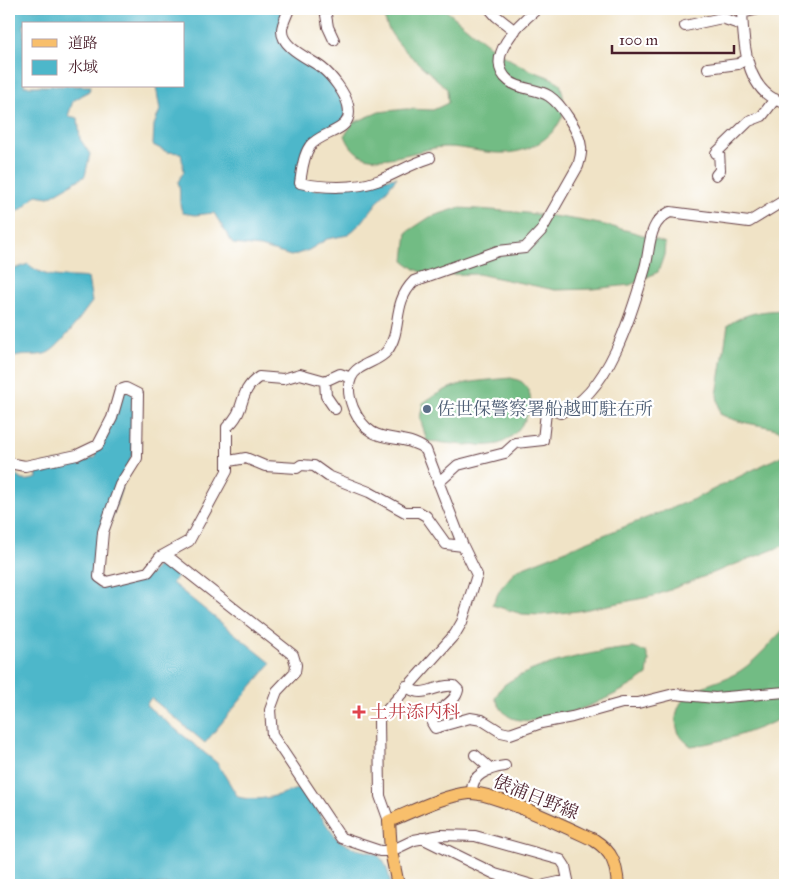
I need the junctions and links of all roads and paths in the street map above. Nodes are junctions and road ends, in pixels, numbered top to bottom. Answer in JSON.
{"nodes":[{"id":1,"x":289,"y":9,"type":"edge"},
{"id":2,"x":325,"y":9,"type":"edge"},
{"id":3,"x":490,"y":9,"type":"edge"},
{"id":4,"x":528,"y":9,"type":"edge"},
{"id":5,"x":537,"y":9,"type":"edge"},
{"id":6,"x":759,"y":9,"type":"edge"},
{"id":7,"x":742,"y":11,"type":"edge"},
{"id":8,"x":524,"y":19,"type":"junction"},
{"id":9,"x":742,"y":25,"type":"junction"},
{"id":10,"x":684,"y":26,"type":"dead end"},
{"id":11,"x":515,"y":31,"type":"junction"},
{"id":12,"x":334,"y":40,"type":"dead end"},
{"id":13,"x":747,"y":60,"type":"junction"},
{"id":14,"x":708,"y":68,"type":"dead end"},
{"id":15,"x":775,"y":99,"type":"junction"},
{"id":16,"x":785,"y":103,"type":"edge"},
{"id":17,"x":430,"y":158,"type":"dead end"},
{"id":18,"x":716,"y":175,"type":"dead end"},
{"id":19,"x":785,"y":200,"type":"edge"},
{"id":20,"x":351,"y":378,"type":"junction"},
{"id":21,"x":325,"y":381,"type":"junction"},
{"id":22,"x":335,"y":409,"type":"dead end"},
{"id":23,"x":228,"y":461,"type":"junction"},
{"id":24,"x":9,"y":463,"type":"edge"},
{"id":25,"x":438,"y":483,"type":"junction"},
{"id":26,"x":462,"y":546,"type":"junction"},
{"id":27,"x":166,"y":555,"type":"junction"},
{"id":28,"x":406,"y":686,"type":"junction"},
{"id":29,"x":785,"y":692,"type":"edge"},
{"id":30,"x":452,"y":700,"type":"junction"},
{"id":31,"x":436,"y":702,"type":"dead end"},
{"id":32,"x":475,"y":755,"type":"dead end"},
{"id":33,"x":505,"y":766,"type":"dead end"},
{"id":34,"x":490,"y":768,"type":"junction"},
{"id":35,"x":473,"y":794,"type":"junction"},
{"id":36,"x":389,"y":821,"type":"junction"},
{"id":37,"x":422,"y":838,"type":"junction"},
{"id":38,"x":391,"y":851,"type":"junction"},
{"id":39,"x":568,"y":883,"type":"edge"},
{"id":40,"x":398,"y":885,"type":"edge"},
{"id":41,"x":532,"y":885,"type":"edge"},
{"id":42,"x":545,"y":885,"type":"edge"},
{"id":43,"x":618,"y":885,"type":"edge"}],
"edges":[{"from":1,"to":17,"type":"street"},
{"from":2,"to":12,"type":"street"},
{"from":3,"to":11,"type":"street"},
{"from":4,"to":8,"type":"street"},
{"from":5,"to":8,"type":"street"},
{"from":6,"to":7,"type":"street"},
{"from":7,"to":9,"type":"street"},
{"from":8,"to":11,"type":"street"},
{"from":9,"to":10,"type":"street"},
{"from":9,"to":13,"type":"street"},
{"from":11,"to":20,"type":"street"},
{"from":13,"to":14,"type":"street"},
{"from":13,"to":15,"type":"street"},
{"from":15,"to":16,"type":"street"},
{"from":15,"to":18,"type":"street"},
{"from":19,"to":25,"type":"street"},
{"from":20,"to":21,"type":"street"},
{"from":20,"to":25,"type":"street"},
{"from":21,"to":22,"type":"street"},
{"from":21,"to":23,"type":"street"},
{"from":23,"to":26,"type":"street"},
{"from":23,"to":27,"type":"street"},
{"from":24,"to":27,"type":"street"},
{"from":25,"to":26,"type":"street"},
{"from":26,"to":28,"type":"street"},
{"from":27,"to":38,"type":"street"},
{"from":28,"to":30,"type":"street"},
{"from":28,"to":36,"type":"street"},
{"from":29,"to":30,"type":"street"},
{"from":30,"to":31,"type":"street"},
{"from":32,"to":34,"type":"street"},
{"from":33,"to":34,"type":"street"},
{"from":34,"to":35,"type":"street"},
{"from":35,"to":36,"type":"main road","name":"俵浦日野線"},
{"from":35,"to":43,"type":"main road","name":"俵浦日野線"},
{"from":36,"to":38,"type":"main road"},
{"from":37,"to":38,"type":"street"},
{"from":37,"to":39,"type":"street"},
{"from":37,"to":41,"type":"street"},
{"from":38,"to":40,"type":"main road"},
{"from":39,"to":42,"type":"street"}]}
